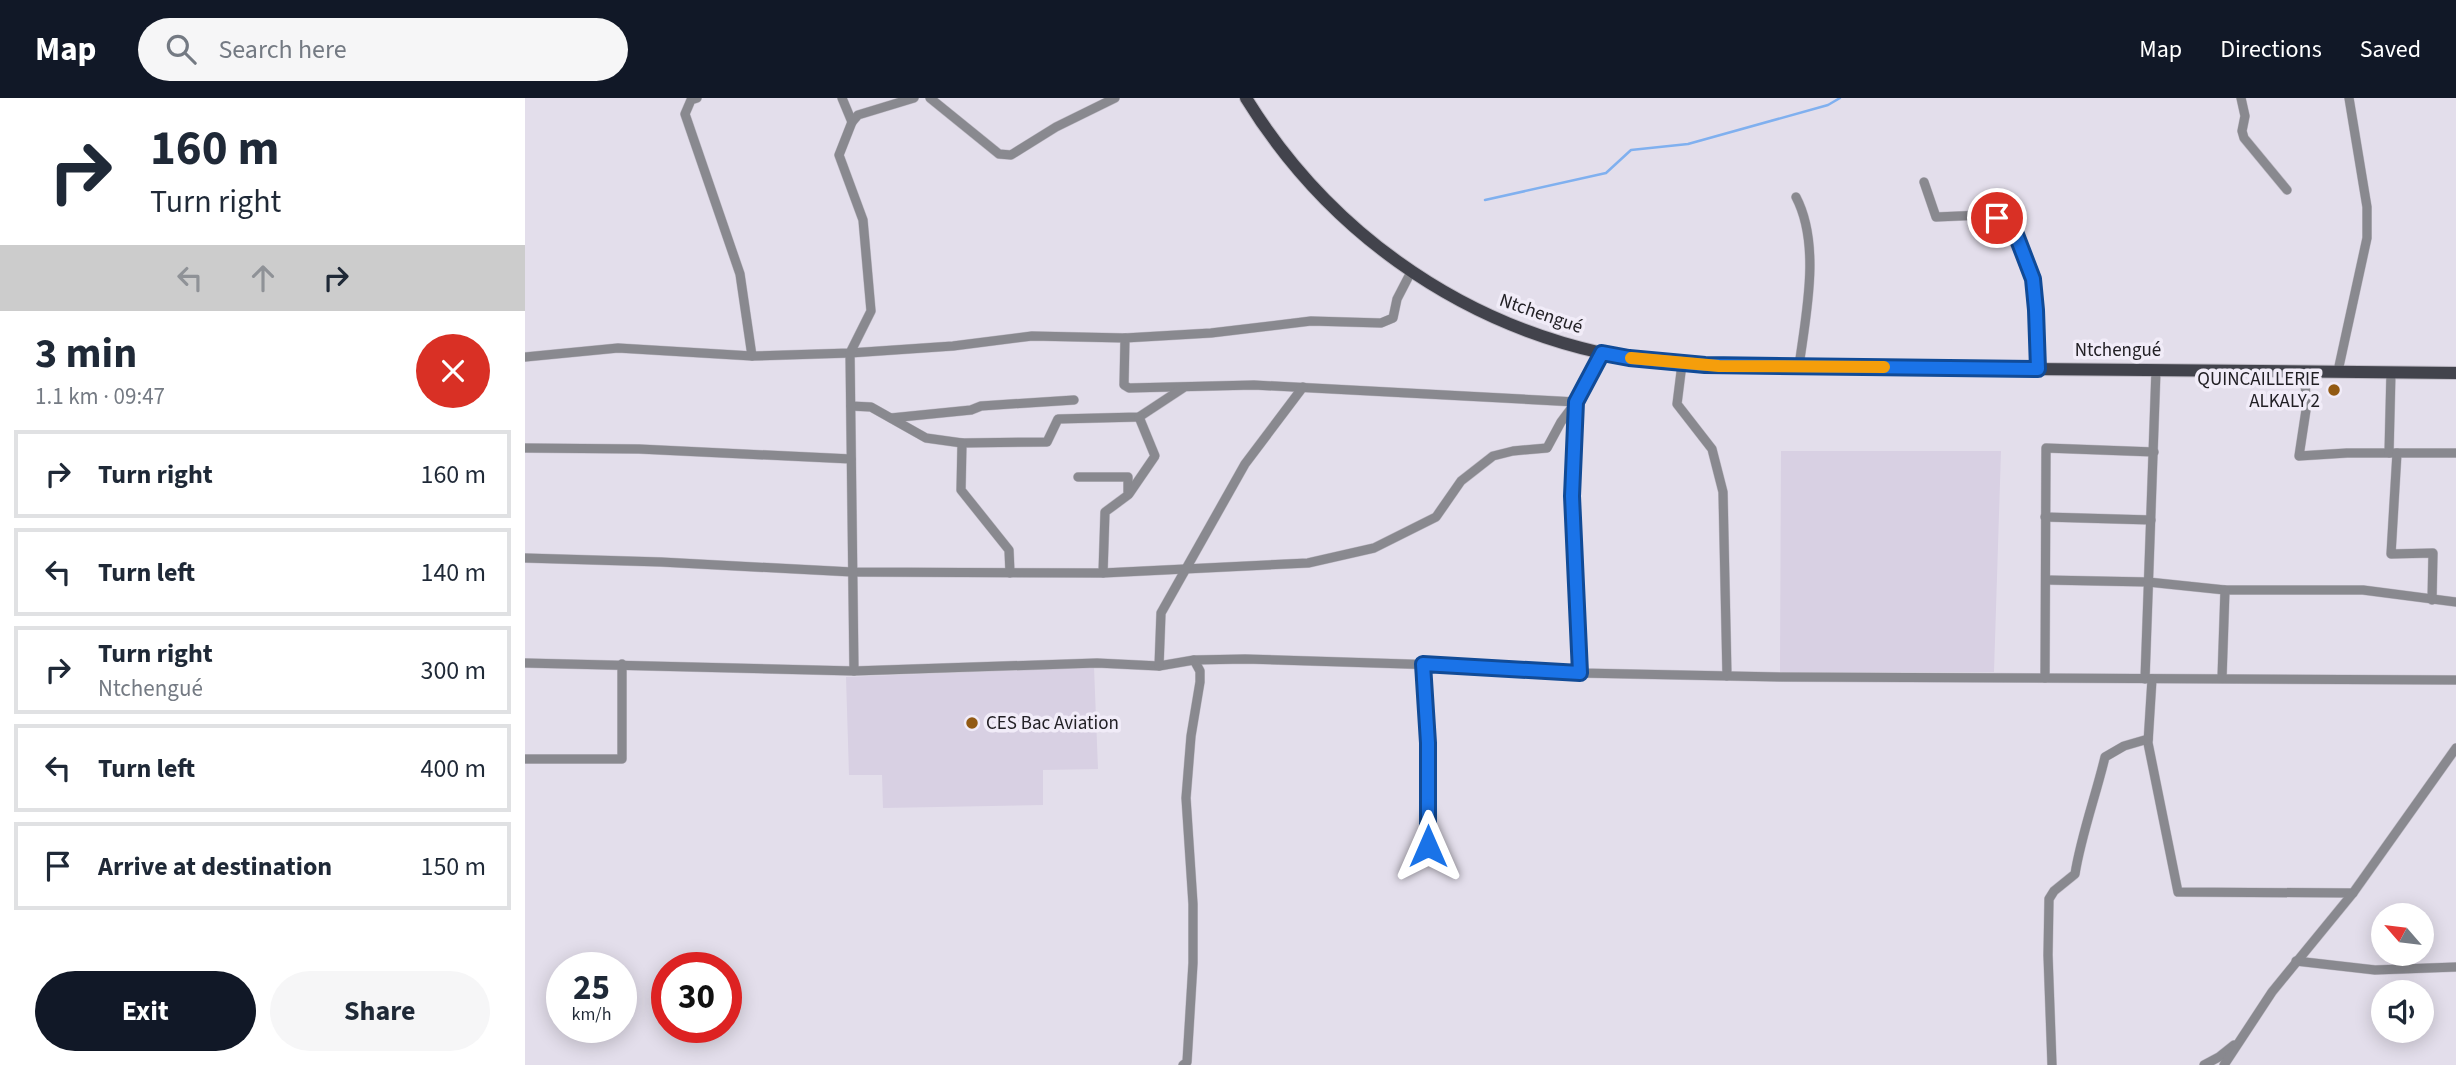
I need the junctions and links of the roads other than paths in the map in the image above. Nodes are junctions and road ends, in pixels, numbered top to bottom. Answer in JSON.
{"nodes":[{"id":1,"x":697,"y":98,"type":"edge"},
{"id":2,"x":842,"y":98,"type":"edge"},
{"id":3,"x":915,"y":98,"type":"edge"},
{"id":4,"x":930,"y":98,"type":"edge"},
{"id":5,"x":1115,"y":98,"type":"edge"},
{"id":6,"x":1246,"y":98,"type":"edge"},
{"id":7,"x":2241,"y":98,"type":"edge"},
{"id":8,"x":2349,"y":98,"type":"edge"},
{"id":9,"x":852,"y":122,"type":"junction"},
{"id":10,"x":1924,"y":182,"type":"dead end"},
{"id":11,"x":2287,"y":190,"type":"dead end"},
{"id":12,"x":1796,"y":197,"type":"dead end"},
{"id":13,"x":1411,"y":272,"type":"junction"},
{"id":14,"x":1125,"y":338,"type":"junction"},
{"id":15,"x":851,"y":353,"type":"junction"},
{"id":16,"x":1602,"y":353,"type":"junction"},
{"id":17,"x":752,"y":356,"type":"junction"},
{"id":18,"x":525,"y":357,"type":"edge"},
{"id":19,"x":1682,"y":364,"type":"junction"},
{"id":20,"x":1800,"y":366,"type":"junction"},
{"id":21,"x":2038,"y":369,"type":"junction"},
{"id":22,"x":2156,"y":370,"type":"junction"},
{"id":23,"x":2338,"y":370,"type":"junction"},
{"id":24,"x":2305,"y":371,"type":"junction"},
{"id":25,"x":2391,"y":372,"type":"junction"},
{"id":26,"x":2456,"y":373,"type":"edge"},
{"id":27,"x":1184,"y":387,"type":"junction"},
{"id":28,"x":1303,"y":387,"type":"junction"},
{"id":29,"x":1075,"y":401,"type":"dead end"},
{"id":30,"x":1576,"y":402,"type":"junction"},
{"id":31,"x":851,"y":406,"type":"junction"},
{"id":32,"x":1139,"y":417,"type":"junction"},
{"id":33,"x":891,"y":418,"type":"junction"},
{"id":34,"x":962,"y":443,"type":"junction"},
{"id":35,"x":525,"y":448,"type":"edge"},
{"id":36,"x":2154,"y":452,"type":"junction"},
{"id":37,"x":2393,"y":453,"type":"junction"},
{"id":38,"x":2456,"y":453,"type":"edge"},
{"id":39,"x":851,"y":459,"type":"junction"},
{"id":40,"x":1078,"y":477,"type":"dead end"},
{"id":41,"x":1128,"y":495,"type":"junction"},
{"id":42,"x":2045,"y":517,"type":"junction"},
{"id":43,"x":2151,"y":520,"type":"junction"},
{"id":44,"x":525,"y":558,"type":"edge"},
{"id":45,"x":1186,"y":568,"type":"junction"},
{"id":46,"x":852,"y":572,"type":"junction"},
{"id":47,"x":1010,"y":573,"type":"junction"},
{"id":48,"x":1103,"y":573,"type":"junction"},
{"id":49,"x":2046,"y":580,"type":"junction"},
{"id":50,"x":2148,"y":582,"type":"junction"},
{"id":51,"x":2225,"y":590,"type":"junction"},
{"id":52,"x":2432,"y":600,"type":"junction"},
{"id":53,"x":2456,"y":602,"type":"edge"},
{"id":54,"x":1194,"y":660,"type":"junction"},
{"id":55,"x":525,"y":663,"type":"edge"},
{"id":56,"x":622,"y":664,"type":"junction"},
{"id":57,"x":1423,"y":664,"type":"junction"},
{"id":58,"x":1159,"y":666,"type":"junction"},
{"id":59,"x":854,"y":671,"type":"junction"},
{"id":60,"x":1580,"y":673,"type":"junction"},
{"id":61,"x":1727,"y":676,"type":"junction"},
{"id":62,"x":2222,"y":677,"type":"junction"},
{"id":63,"x":2045,"y":678,"type":"junction"},
{"id":64,"x":2149,"y":679,"type":"junction"},
{"id":65,"x":2456,"y":680,"type":"edge"},
{"id":66,"x":2148,"y":739,"type":"junction"},
{"id":67,"x":2456,"y":748,"type":"edge"},
{"id":68,"x":525,"y":759,"type":"edge"},
{"id":69,"x":1428,"y":846,"type":"dead end"},
{"id":70,"x":2353,"y":893,"type":"junction"},
{"id":71,"x":2296,"y":961,"type":"junction"},
{"id":72,"x":2456,"y":967,"type":"edge"},
{"id":73,"x":2242,"y":1039,"type":"junction"},
{"id":74,"x":1183,"y":1065,"type":"edge"},
{"id":75,"x":2052,"y":1065,"type":"edge"},
{"id":76,"x":2204,"y":1065,"type":"edge"},
{"id":77,"x":2224,"y":1065,"type":"edge"}],
"edges":[{"from":1,"to":17,"type":"street"},
{"from":2,"to":9,"type":"street"},
{"from":3,"to":9,"type":"street"},
{"from":4,"to":5,"type":"street"},
{"from":6,"to":13,"type":"main road","name":"Ntchengué"},
{"from":7,"to":11,"type":"street"},
{"from":8,"to":23,"type":"street"},
{"from":9,"to":15,"type":"street"},
{"from":10,"to":21,"type":"street"},
{"from":12,"to":20,"type":"street"},
{"from":13,"to":14,"type":"street"},
{"from":13,"to":16,"type":"main road","name":"Ntchengué"},
{"from":14,"to":15,"type":"street"},
{"from":14,"to":27,"type":"street"},
{"from":15,"to":17,"type":"street"},
{"from":15,"to":31,"type":"street"},
{"from":16,"to":19,"type":"main road","name":"Ntchengué"},
{"from":16,"to":30,"type":"street"},
{"from":17,"to":18,"type":"street"},
{"from":19,"to":20,"type":"main road","name":"Ntchengué"},
{"from":19,"to":61,"type":"street"},
{"from":20,"to":21,"type":"main road","name":"Ntchengué"},
{"from":21,"to":22,"type":"main road","name":"Ntchengué"},
{"from":22,"to":24,"type":"main road","name":"Ntchengué"},
{"from":22,"to":36,"type":"street"},
{"from":23,"to":24,"type":"main road","name":"Ntchengué"},
{"from":23,"to":25,"type":"main road","name":"Ntchengué"},
{"from":24,"to":37,"type":"street"},
{"from":25,"to":26,"type":"main road","name":"Ntchengué"},
{"from":25,"to":37,"type":"street"},
{"from":27,"to":28,"type":"street"},
{"from":27,"to":32,"type":"street"},
{"from":28,"to":30,"type":"street"},
{"from":28,"to":45,"type":"street"},
{"from":29,"to":33,"type":"street"},
{"from":30,"to":45,"type":"street"},
{"from":30,"to":60,"type":"street"},
{"from":31,"to":33,"type":"street"},
{"from":31,"to":39,"type":"street"},
{"from":32,"to":34,"type":"street"},
{"from":32,"to":41,"type":"street"},
{"from":33,"to":34,"type":"street"},
{"from":34,"to":47,"type":"street"},
{"from":35,"to":39,"type":"street"},
{"from":36,"to":42,"type":"street"},
{"from":36,"to":43,"type":"street"},
{"from":37,"to":38,"type":"street"},
{"from":37,"to":52,"type":"street"},
{"from":39,"to":46,"type":"street"},
{"from":40,"to":41,"type":"street"},
{"from":41,"to":48,"type":"street"},
{"from":42,"to":43,"type":"street"},
{"from":42,"to":49,"type":"street"},
{"from":43,"to":50,"type":"street"},
{"from":44,"to":46,"type":"street"},
{"from":45,"to":48,"type":"street"},
{"from":45,"to":58,"type":"street"},
{"from":46,"to":47,"type":"street"},
{"from":46,"to":59,"type":"street"},
{"from":47,"to":48,"type":"street"},
{"from":49,"to":50,"type":"street"},
{"from":49,"to":63,"type":"street"},
{"from":50,"to":51,"type":"street"},
{"from":50,"to":64,"type":"street"},
{"from":51,"to":52,"type":"street"},
{"from":51,"to":62,"type":"street"},
{"from":52,"to":53,"type":"street"},
{"from":54,"to":57,"type":"street"},
{"from":54,"to":58,"type":"street"},
{"from":54,"to":74,"type":"street"},
{"from":55,"to":56,"type":"street"},
{"from":56,"to":59,"type":"street"},
{"from":56,"to":68,"type":"street"},
{"from":57,"to":60,"type":"street"},
{"from":57,"to":69,"type":"street"},
{"from":58,"to":59,"type":"street"},
{"from":60,"to":61,"type":"street"},
{"from":61,"to":63,"type":"street"},
{"from":62,"to":64,"type":"street"},
{"from":62,"to":65,"type":"street"},
{"from":63,"to":64,"type":"street"},
{"from":64,"to":66,"type":"street"},
{"from":66,"to":70,"type":"street"},
{"from":66,"to":75,"type":"street"},
{"from":67,"to":70,"type":"street"},
{"from":70,"to":71,"type":"street"},
{"from":71,"to":72,"type":"street"},
{"from":71,"to":73,"type":"street"},
{"from":73,"to":76,"type":"street"},
{"from":73,"to":77,"type":"street"}]}
